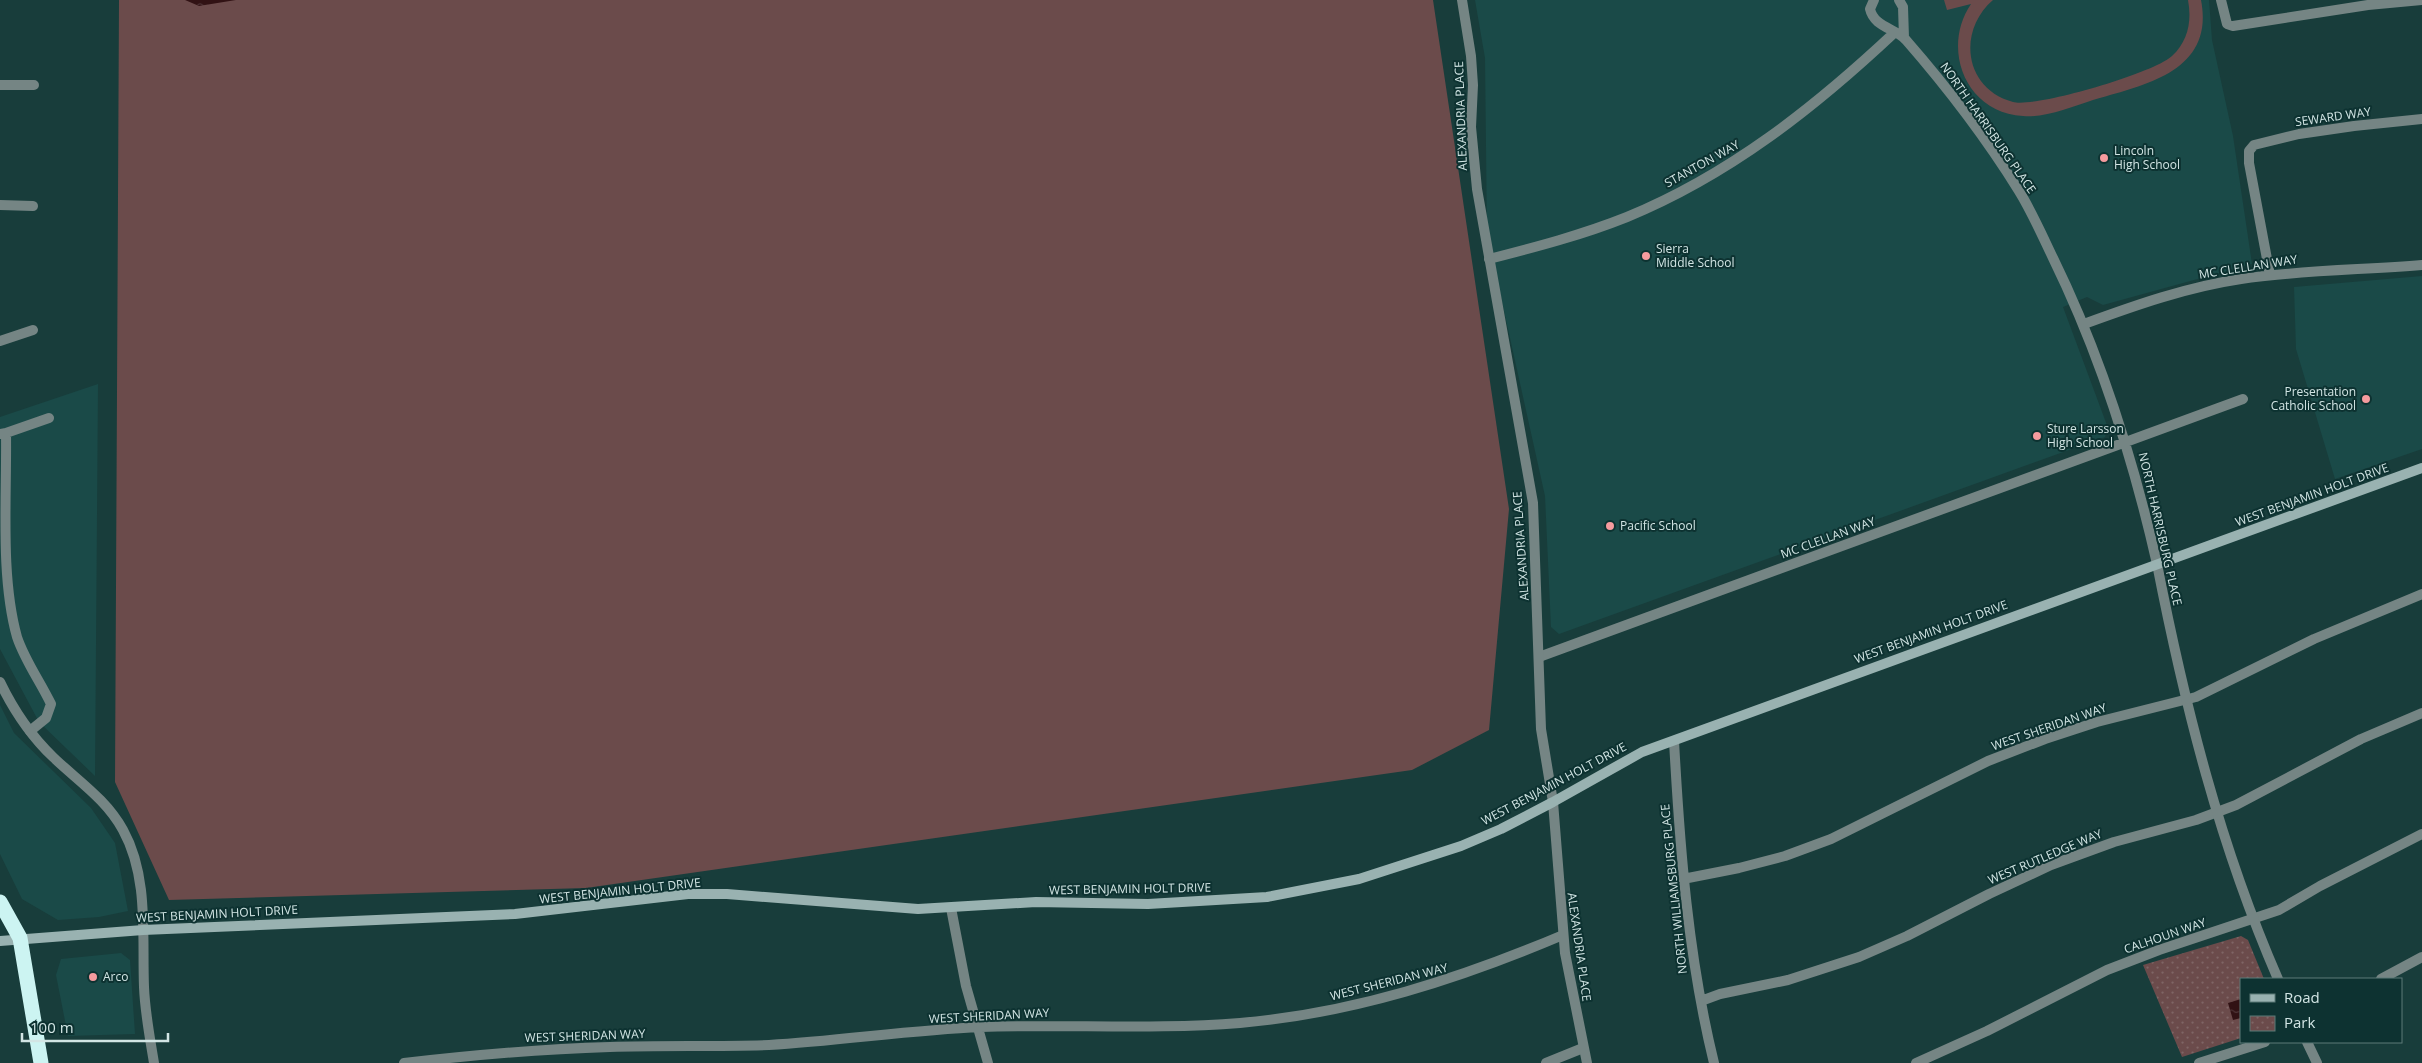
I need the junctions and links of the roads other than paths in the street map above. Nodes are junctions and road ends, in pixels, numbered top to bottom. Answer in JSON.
{"nodes":[{"id":1,"x":1462,"y":0,"type":"edge"},
{"id":2,"x":1874,"y":0,"type":"edge"},
{"id":3,"x":1899,"y":0,"type":"edge"},
{"id":4,"x":2221,"y":0,"type":"edge"},
{"id":5,"x":2422,"y":0,"type":"edge"},
{"id":6,"x":1894,"y":32,"type":"junction"},
{"id":7,"x":1904,"y":38,"type":"junction"},
{"id":8,"x":0,"y":85,"type":"edge"},
{"id":9,"x":34,"y":85,"type":"dead end"},
{"id":10,"x":2422,"y":120,"type":"edge"},
{"id":11,"x":0,"y":204,"type":"edge"},
{"id":12,"x":34,"y":206,"type":"dead end"},
{"id":13,"x":1489,"y":259,"type":"junction"},
{"id":14,"x":2422,"y":265,"type":"edge"},
{"id":15,"x":2270,"y":275,"type":"junction"},
{"id":16,"x":2084,"y":324,"type":"junction"},
{"id":17,"x":33,"y":330,"type":"dead end"},
{"id":18,"x":0,"y":341,"type":"edge"},
{"id":19,"x":2243,"y":399,"type":"dead end"},
{"id":20,"x":49,"y":418,"type":"dead end"},
{"id":21,"x":3,"y":433,"type":"edge"},
{"id":22,"x":2126,"y":443,"type":"junction"},
{"id":23,"x":2422,"y":468,"type":"edge"},
{"id":24,"x":2158,"y":564,"type":"junction"},
{"id":25,"x":3,"y":576,"type":"edge"},
{"id":26,"x":2422,"y":594,"type":"edge"},
{"id":27,"x":1539,"y":657,"type":"junction"},
{"id":28,"x":0,"y":682,"type":"edge"},
{"id":29,"x":2185,"y":699,"type":"junction"},
{"id":30,"x":2422,"y":713,"type":"edge"},
{"id":31,"x":30,"y":731,"type":"junction"},
{"id":32,"x":1674,"y":741,"type":"junction"},
{"id":33,"x":1553,"y":802,"type":"junction"},
{"id":34,"x":2216,"y":813,"type":"junction"},
{"id":35,"x":2422,"y":834,"type":"edge"},
{"id":36,"x":1683,"y":879,"type":"junction"},
{"id":37,"x":0,"y":902,"type":"edge"},
{"id":38,"x":951,"y":908,"type":"junction"},
{"id":39,"x":2254,"y":920,"type":"junction"},
{"id":40,"x":143,"y":930,"type":"junction"},
{"id":41,"x":1563,"y":935,"type":"junction"},
{"id":42,"x":20,"y":938,"type":"junction"},
{"id":43,"x":0,"y":941,"type":"edge"},
{"id":44,"x":2422,"y":957,"type":"edge"},
{"id":45,"x":2278,"y":978,"type":"edge"},
{"id":46,"x":2383,"y":978,"type":"edge"},
{"id":47,"x":1701,"y":1001,"type":"junction"},
{"id":48,"x":977,"y":1027,"type":"junction"},
{"id":49,"x":2261,"y":1043,"type":"edge"},
{"id":50,"x":2307,"y":1043,"type":"edge"},
{"id":51,"x":1583,"y":1048,"type":"junction"},
{"id":52,"x":41,"y":1063,"type":"edge"},
{"id":53,"x":154,"y":1063,"type":"edge"},
{"id":54,"x":404,"y":1063,"type":"edge"},
{"id":55,"x":988,"y":1063,"type":"edge"},
{"id":56,"x":1546,"y":1063,"type":"edge"},
{"id":57,"x":1587,"y":1063,"type":"edge"},
{"id":58,"x":1714,"y":1063,"type":"edge"},
{"id":59,"x":1916,"y":1063,"type":"edge"},
{"id":60,"x":2200,"y":1063,"type":"edge"},
{"id":61,"x":2317,"y":1063,"type":"edge"}],
"edges":[{"from":1,"to":13,"type":"street","name":"ALEXANDRIA PLACE"},
{"from":2,"to":6,"type":"street","name":"NORTH HARRISBURG PLACE"},
{"from":3,"to":7,"type":"street"},
{"from":4,"to":5,"type":"street"},
{"from":6,"to":7,"type":"street","name":"NORTH HARRISBURG PLACE"},
{"from":6,"to":13,"type":"street","name":"STANTON WAY"},
{"from":7,"to":16,"type":"street","name":"NORTH HARRISBURG PLACE"},
{"from":8,"to":9,"type":"street"},
{"from":10,"to":15,"type":"street","name":"SEWARD WAY"},
{"from":11,"to":12,"type":"street"},
{"from":13,"to":27,"type":"street","name":"ALEXANDRIA PLACE"},
{"from":14,"to":15,"type":"street","name":"MC CLELLAN WAY"},
{"from":15,"to":16,"type":"street","name":"MC CLELLAN WAY"},
{"from":16,"to":22,"type":"street","name":"NORTH HARRISBURG PLACE"},
{"from":17,"to":18,"type":"street"},
{"from":19,"to":22,"type":"street","name":"MC CLELLAN WAY"},
{"from":20,"to":21,"type":"street"},
{"from":21,"to":25,"type":"street"},
{"from":22,"to":24,"type":"street","name":"NORTH HARRISBURG PLACE"},
{"from":22,"to":27,"type":"street","name":"MC CLELLAN WAY"},
{"from":23,"to":24,"type":"main road","name":"WEST BENJAMIN HOLT DRIVE"},
{"from":24,"to":29,"type":"street","name":"NORTH HARRISBURG PLACE"},
{"from":24,"to":32,"type":"main road","name":"WEST BENJAMIN HOLT DRIVE"},
{"from":25,"to":31,"type":"street"},
{"from":26,"to":29,"type":"street","name":"WEST SHERIDAN WAY"},
{"from":27,"to":33,"type":"street","name":"ALEXANDRIA PLACE"},
{"from":28,"to":31,"type":"street"},
{"from":29,"to":34,"type":"street","name":"NORTH HARRISBURG PLACE"},
{"from":29,"to":36,"type":"street","name":"WEST SHERIDAN WAY"},
{"from":30,"to":34,"type":"street","name":"WEST RUTLEDGE WAY"},
{"from":31,"to":40,"type":"street"},
{"from":32,"to":33,"type":"main road","name":"WEST BENJAMIN HOLT DRIVE"},
{"from":32,"to":36,"type":"street","name":"NORTH WILLIAMSBURG PLACE"},
{"from":33,"to":38,"type":"main road","name":"WEST BENJAMIN HOLT DRIVE"},
{"from":33,"to":41,"type":"street","name":"ALEXANDRIA PLACE"},
{"from":34,"to":39,"type":"street","name":"NORTH HARRISBURG PLACE"},
{"from":34,"to":47,"type":"street","name":"WEST RUTLEDGE WAY"},
{"from":35,"to":39,"type":"street","name":"CALHOUN WAY"},
{"from":36,"to":47,"type":"street","name":"NORTH WILLIAMSBURG PLACE"},
{"from":37,"to":42,"type":"highway"},
{"from":38,"to":40,"type":"main road","name":"WEST BENJAMIN HOLT DRIVE"},
{"from":38,"to":48,"type":"street"},
{"from":39,"to":45,"type":"street","name":"NORTH HARRISBURG PLACE"},
{"from":39,"to":59,"type":"street","name":"CALHOUN WAY"},
{"from":40,"to":42,"type":"main road","name":"WEST BENJAMIN HOLT DRIVE"},
{"from":40,"to":53,"type":"street"},
{"from":41,"to":48,"type":"street","name":"WEST SHERIDAN WAY"},
{"from":41,"to":51,"type":"street","name":"ALEXANDRIA PLACE"},
{"from":42,"to":43,"type":"main road","name":"WEST BENJAMIN HOLT DRIVE"},
{"from":42,"to":52,"type":"highway"},
{"from":44,"to":46,"type":"street"},
{"from":47,"to":58,"type":"street","name":"NORTH WILLIAMSBURG PLACE"},
{"from":48,"to":54,"type":"street","name":"WEST SHERIDAN WAY"},
{"from":48,"to":55,"type":"street"},
{"from":49,"to":60,"type":"street"},
{"from":50,"to":61,"type":"street"},
{"from":51,"to":56,"type":"street"},
{"from":51,"to":57,"type":"street","name":"ALEXANDRIA PLACE"}]}
